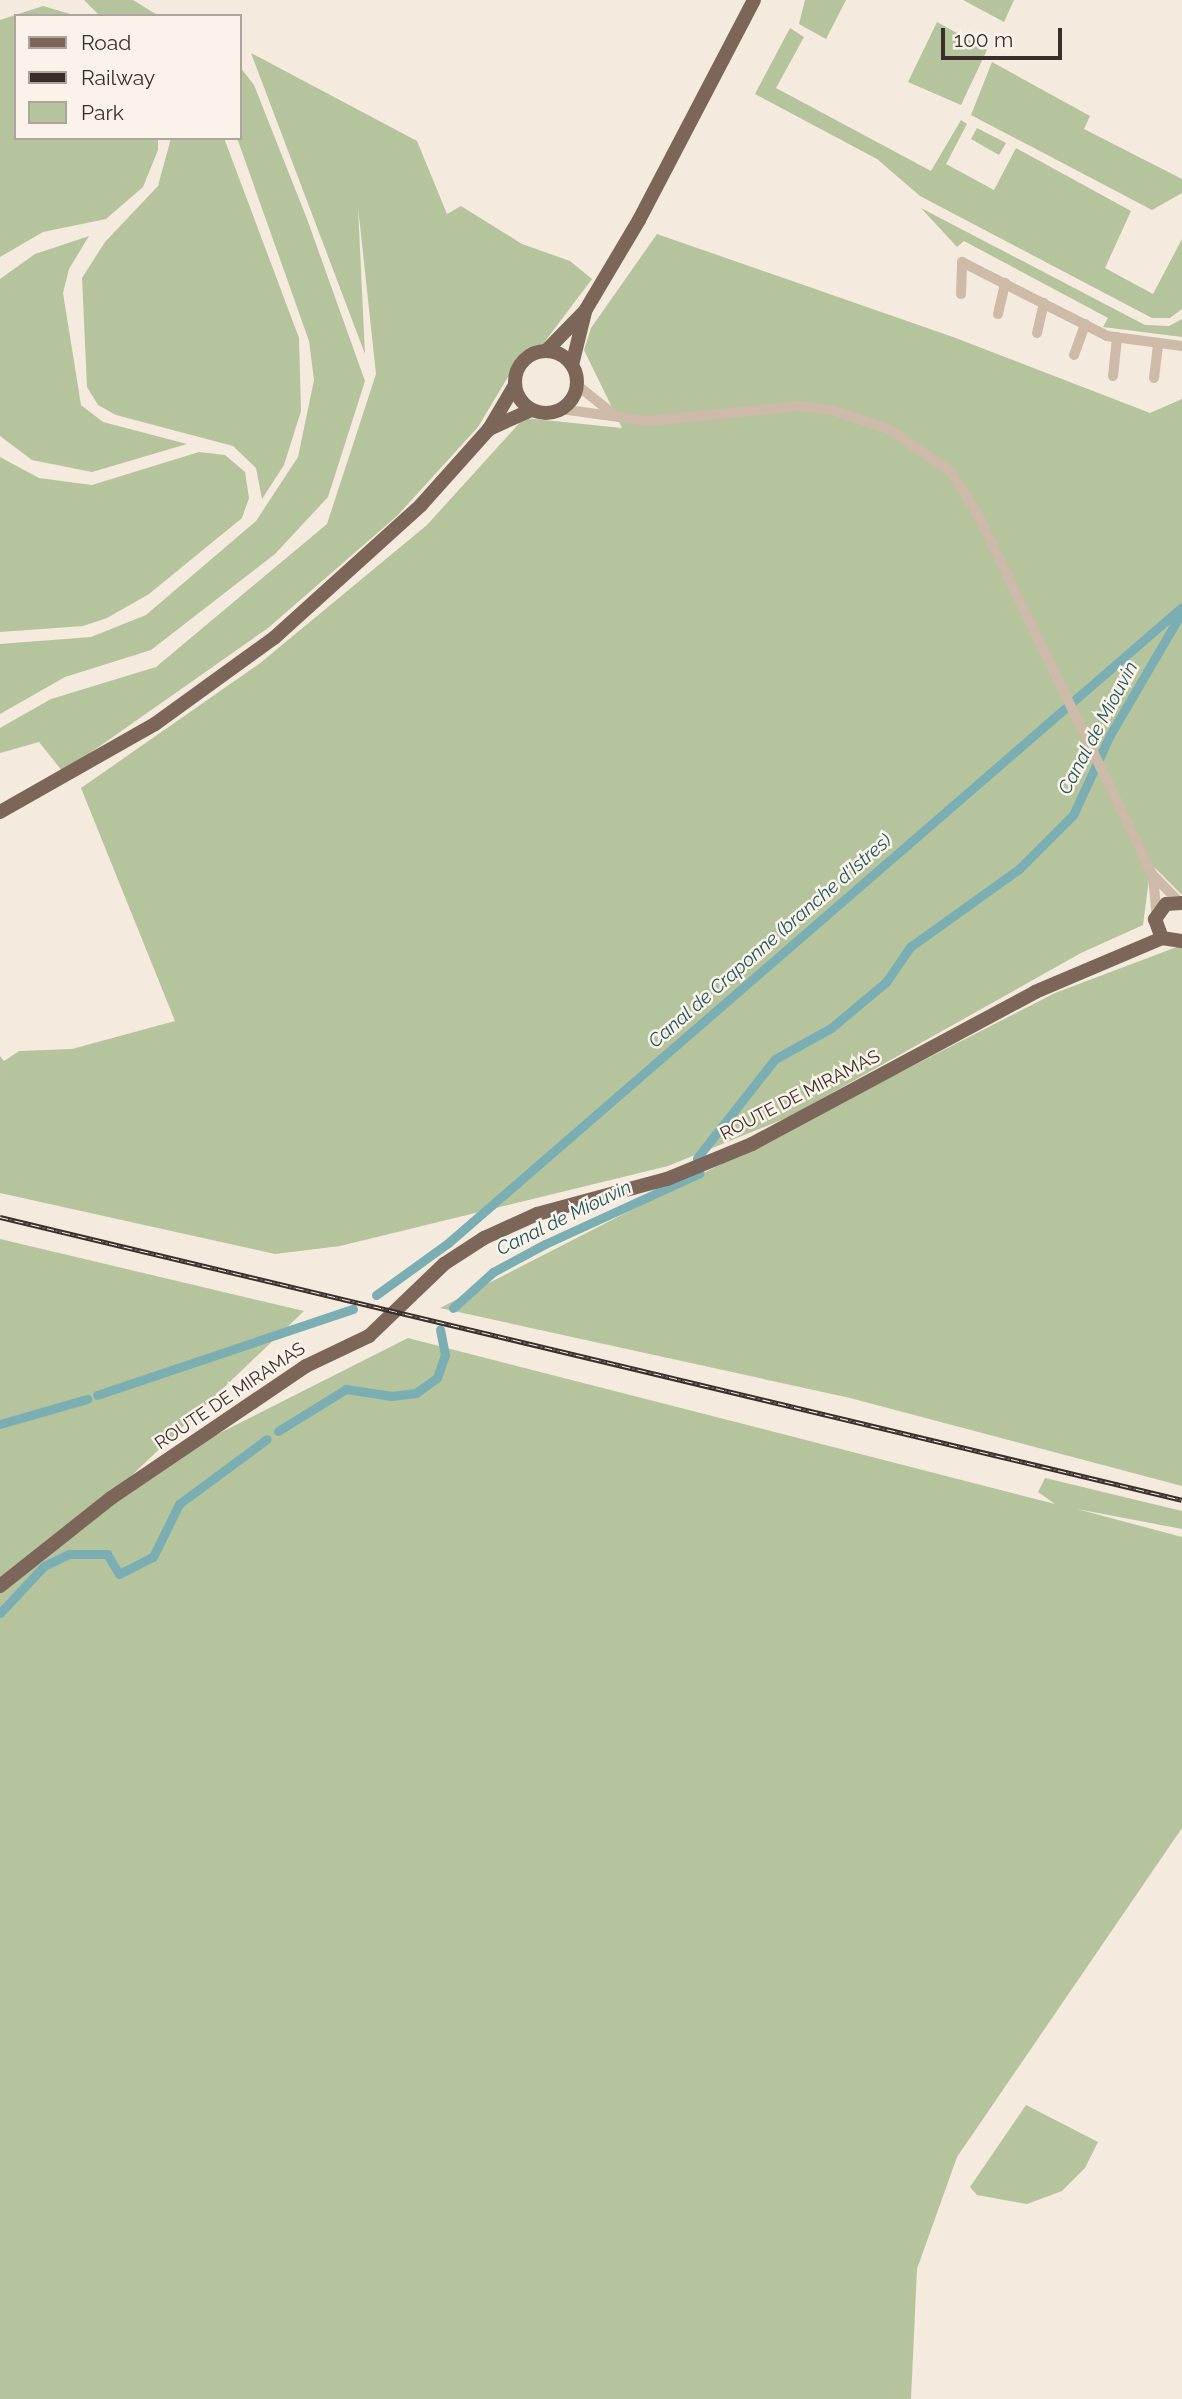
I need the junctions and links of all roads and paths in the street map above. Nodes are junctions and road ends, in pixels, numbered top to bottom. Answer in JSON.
{"nodes":[{"id":1,"x":754,"y":0,"type":"edge"},
{"id":2,"x":1006,"y":283,"type":"junction"},
{"id":3,"x":961,"y":294,"type":"dead end"},
{"id":4,"x":1044,"y":303,"type":"junction"},
{"id":5,"x":585,"y":311,"type":"junction"},
{"id":6,"x":998,"y":314,"type":"dead end"},
{"id":7,"x":1085,"y":324,"type":"junction"},
{"id":8,"x":1037,"y":333,"type":"dead end"},
{"id":9,"x":1117,"y":337,"type":"junction"},
{"id":10,"x":1158,"y":342,"type":"junction"},
{"id":11,"x":1182,"y":346,"type":"edge"},
{"id":12,"x":546,"y":351,"type":"junction"},
{"id":13,"x":1074,"y":355,"type":"dead end"},
{"id":14,"x":572,"y":365,"type":"junction"},
{"id":15,"x":1113,"y":376,"type":"dead end"},
{"id":16,"x":1154,"y":377,"type":"dead end"},
{"id":17,"x":515,"y":385,"type":"junction"},
{"id":18,"x":577,"y":385,"type":"junction"},
{"id":19,"x":561,"y":409,"type":"junction"},
{"id":20,"x":531,"y":410,"type":"junction"},
{"id":21,"x":612,"y":413,"type":"junction"},
{"id":22,"x":489,"y":429,"type":"junction"},
{"id":23,"x":0,"y":812,"type":"edge"},
{"id":24,"x":1153,"y":875,"type":"junction"},
{"id":25,"x":1180,"y":902,"type":"edge"},
{"id":26,"x":1156,"y":916,"type":"junction"},
{"id":27,"x":1162,"y":938,"type":"junction"},
{"id":28,"x":1182,"y":941,"type":"edge"},
{"id":29,"x":1130,"y":950,"type":"junction"},
{"id":30,"x":0,"y":1586,"type":"edge"}],
"edges":[{"from":1,"to":5,"type":"main road"},
{"from":2,"to":3,"type":"street"},
{"from":2,"to":4,"type":"street"},
{"from":2,"to":6,"type":"street"},
{"from":4,"to":7,"type":"street"},
{"from":4,"to":8,"type":"street"},
{"from":5,"to":12,"type":"main road"},
{"from":5,"to":14,"type":"main road"},
{"from":7,"to":9,"type":"street"},
{"from":7,"to":13,"type":"street"},
{"from":9,"to":10,"type":"street"},
{"from":9,"to":15,"type":"street"},
{"from":10,"to":11,"type":"street"},
{"from":10,"to":16,"type":"street"},
{"from":12,"to":14,"type":"main road"},
{"from":12,"to":17,"type":"main road"},
{"from":14,"to":18,"type":"main road"},
{"from":17,"to":20,"type":"main road"},
{"from":17,"to":22,"type":"main road"},
{"from":18,"to":19,"type":"main road"},
{"from":18,"to":21,"type":"street"},
{"from":19,"to":20,"type":"main road"},
{"from":19,"to":21,"type":"street"},
{"from":20,"to":22,"type":"main road"},
{"from":21,"to":24,"type":"street"},
{"from":22,"to":23,"type":"main road"},
{"from":24,"to":25,"type":"street"},
{"from":24,"to":26,"type":"street"},
{"from":25,"to":26,"type":"main road"},
{"from":26,"to":27,"type":"main road"},
{"from":26,"to":29,"type":"main road","name":"ROUTE DE MIRAMAS"},
{"from":27,"to":28,"type":"main road"},
{"from":27,"to":29,"type":"main road","name":"ROUTE DE MIRAMAS"},
{"from":29,"to":30,"type":"main road","name":"ROUTE DE MIRAMAS"}]}
